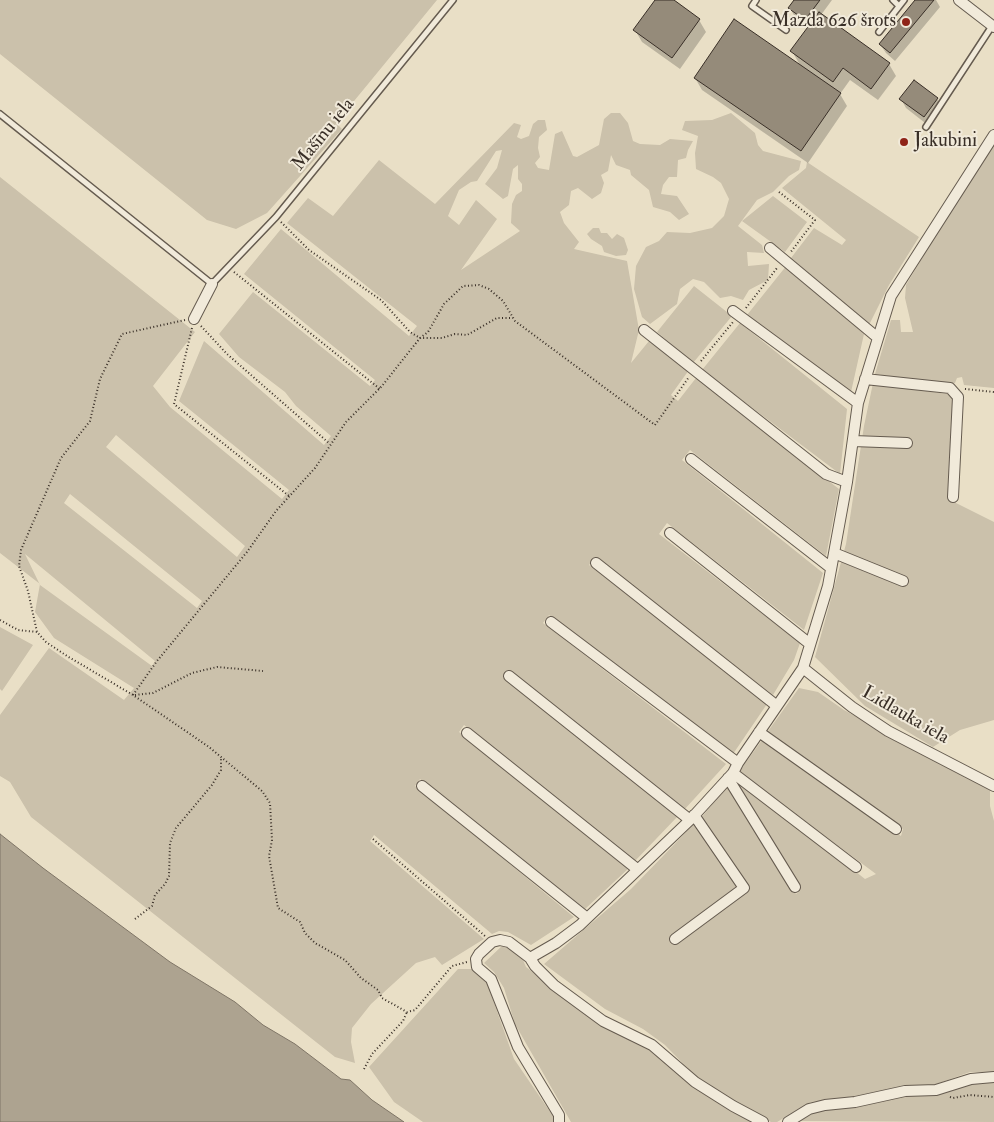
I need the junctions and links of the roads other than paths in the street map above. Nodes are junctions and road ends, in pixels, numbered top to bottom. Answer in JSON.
{"nodes":[{"id":1,"x":453,"y":0,"type":"edge"},
{"id":2,"x":756,"y":0,"type":"edge"},
{"id":3,"x":893,"y":0,"type":"edge"},
{"id":4,"x":904,"y":0,"type":"edge"},
{"id":5,"x":959,"y":0,"type":"edge"},
{"id":6,"x":899,"y":6,"type":"junction"},
{"id":7,"x":993,"y":26,"type":"edge"},
{"id":8,"x":786,"y":30,"type":"dead end"},
{"id":9,"x":879,"y":32,"type":"dead end"},
{"id":10,"x":0,"y":114,"type":"edge"},
{"id":11,"x":926,"y":127,"type":"dead end"},
{"id":12,"x":994,"y":135,"type":"edge"},
{"id":13,"x":770,"y":248,"type":"dead end"},
{"id":14,"x":212,"y":284,"type":"junction"},
{"id":15,"x":736,"y":313,"type":"road end"},
{"id":16,"x":194,"y":319,"type":"road end"},
{"id":17,"x":644,"y":330,"type":"dead end"},
{"id":18,"x":878,"y":338,"type":"junction"},
{"id":19,"x":865,"y":379,"type":"junction"},
{"id":20,"x":858,"y":403,"type":"junction"},
{"id":21,"x":853,"y":441,"type":"junction"},
{"id":22,"x":906,"y":443,"type":"dead end"},
{"id":23,"x":691,"y":460,"type":"dead end"},
{"id":24,"x":847,"y":482,"type":"junction"},
{"id":25,"x":953,"y":497,"type":"dead end"},
{"id":26,"x":670,"y":533,"type":"dead end"},
{"id":27,"x":834,"y":552,"type":"junction"},
{"id":28,"x":596,"y":563,"type":"dead end"},
{"id":29,"x":831,"y":568,"type":"junction"},
{"id":30,"x":903,"y":581,"type":"dead end"},
{"id":31,"x":551,"y":622,"type":"dead end"},
{"id":32,"x":810,"y":644,"type":"junction"},
{"id":33,"x":803,"y":668,"type":"junction"},
{"id":34,"x":509,"y":676,"type":"dead end"},
{"id":35,"x":777,"y":706,"type":"junction"},
{"id":36,"x":759,"y":732,"type":"junction"},
{"id":37,"x":467,"y":733,"type":"dead end"},
{"id":38,"x":733,"y":771,"type":"junction"},
{"id":39,"x":422,"y":786,"type":"dead end"},
{"id":40,"x":994,"y":786,"type":"edge"},
{"id":41,"x":692,"y":818,"type":"junction"},
{"id":42,"x":896,"y":829,"type":"dead end"},
{"id":43,"x":856,"y":867,"type":"dead end"},
{"id":44,"x":637,"y":869,"type":"junction"},
{"id":45,"x":795,"y":887,"type":"dead end"},
{"id":46,"x":587,"y":918,"type":"junction"},
{"id":47,"x":675,"y":939,"type":"dead end"},
{"id":48,"x":530,"y":958,"type":"junction"},
{"id":49,"x":994,"y":1077,"type":"edge"},
{"id":50,"x":793,"y":1121,"type":"edge"},
{"id":51,"x":559,"y":1122,"type":"edge"},
{"id":52,"x":763,"y":1122,"type":"edge"}],
"edges":[{"from":1,"to":14,"type":"lane","name":"Mašīnu iela"},
{"from":2,"to":8,"type":"lane"},
{"from":3,"to":6,"type":"lane"},
{"from":4,"to":6,"type":"lane"},
{"from":5,"to":7,"type":"street"},
{"from":6,"to":9,"type":"lane"},
{"from":7,"to":11,"type":"lane"},
{"from":10,"to":14,"type":"lane"},
{"from":12,"to":18,"type":"street"},
{"from":13,"to":18,"type":"street"},
{"from":14,"to":16,"type":"street"},
{"from":15,"to":20,"type":"street"},
{"from":17,"to":24,"type":"street"},
{"from":18,"to":19,"type":"street"},
{"from":19,"to":20,"type":"street"},
{"from":19,"to":25,"type":"street"},
{"from":20,"to":21,"type":"street"},
{"from":21,"to":22,"type":"street"},
{"from":21,"to":24,"type":"street"},
{"from":23,"to":29,"type":"street"},
{"from":24,"to":27,"type":"street"},
{"from":26,"to":32,"type":"street"},
{"from":27,"to":29,"type":"street"},
{"from":27,"to":30,"type":"street"},
{"from":28,"to":35,"type":"street"},
{"from":29,"to":32,"type":"street"},
{"from":31,"to":38,"type":"street"},
{"from":32,"to":33,"type":"street"},
{"from":33,"to":35,"type":"street"},
{"from":33,"to":40,"type":"street","name":"Lidlauka iela"},
{"from":34,"to":41,"type":"street"},
{"from":35,"to":36,"type":"street"},
{"from":36,"to":38,"type":"street"},
{"from":36,"to":42,"type":"street"},
{"from":37,"to":44,"type":"street"},
{"from":38,"to":41,"type":"street"},
{"from":38,"to":43,"type":"street"},
{"from":38,"to":45,"type":"street"},
{"from":39,"to":46,"type":"street"},
{"from":41,"to":44,"type":"street"},
{"from":41,"to":47,"type":"street"},
{"from":44,"to":46,"type":"street"},
{"from":46,"to":48,"type":"street"},
{"from":48,"to":51,"type":"street"},
{"from":48,"to":52,"type":"street"},
{"from":49,"to":50,"type":"street"}]}
